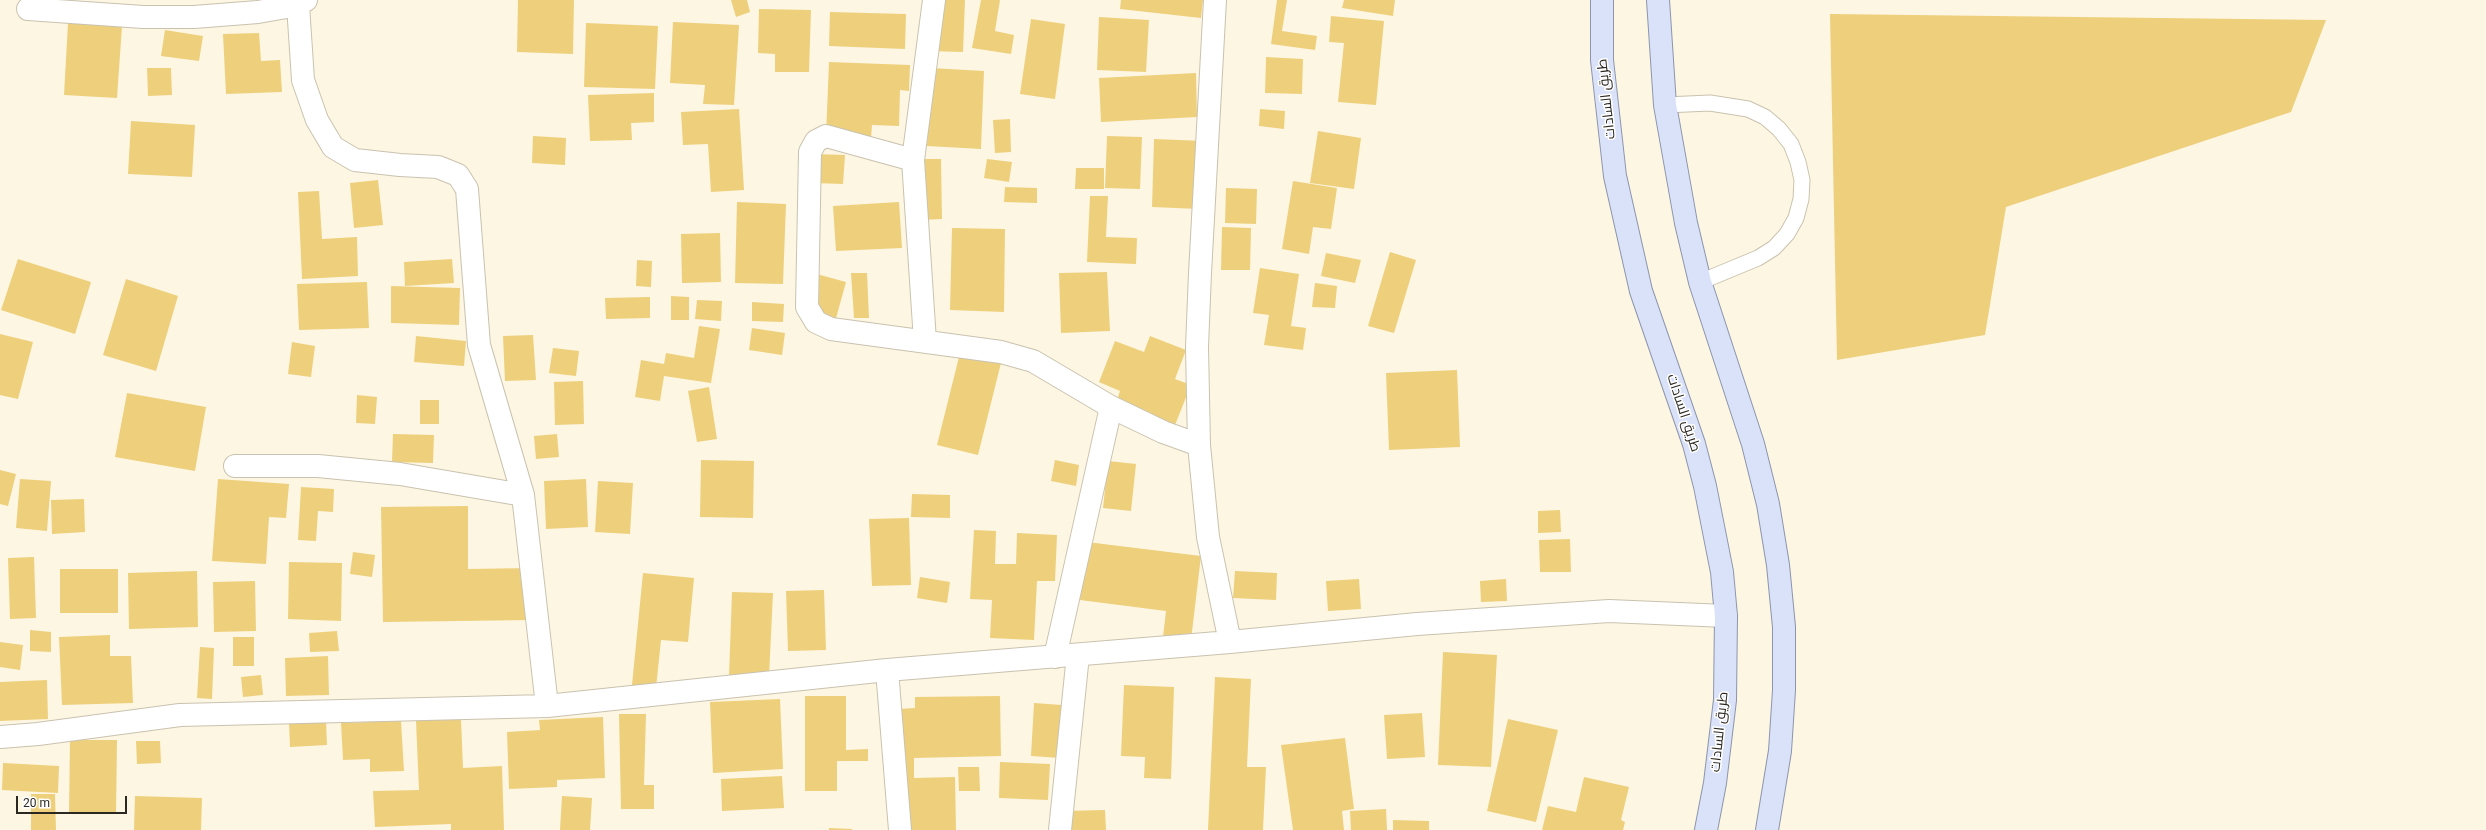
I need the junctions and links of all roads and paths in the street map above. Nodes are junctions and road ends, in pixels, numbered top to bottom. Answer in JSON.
{"nodes":[{"id":1,"x":934,"y":0,"type":"edge"},
{"id":2,"x":1215,"y":0,"type":"edge"},
{"id":3,"x":1602,"y":0,"type":"edge"},
{"id":4,"x":1658,"y":0,"type":"edge"},
{"id":5,"x":302,"y":2,"type":"edge"},
{"id":6,"x":28,"y":9,"type":"dead end"},
{"id":7,"x":1665,"y":105,"type":"junction"},
{"id":8,"x":913,"y":160,"type":"junction"},
{"id":9,"x":1700,"y":282,"type":"junction"},
{"id":10,"x":926,"y":341,"type":"junction"},
{"id":11,"x":1111,"y":407,"type":"junction"},
{"id":12,"x":1199,"y":445,"type":"junction"},
{"id":13,"x":235,"y":466,"type":"dead end"},
{"id":14,"x":523,"y":495,"type":"junction"},
{"id":15,"x":1726,"y":616,"type":"junction"},
{"id":16,"x":1230,"y":642,"type":"junction"},
{"id":17,"x":1078,"y":654,"type":"junction"},
{"id":18,"x":1055,"y":657,"type":"junction"},
{"id":19,"x":887,"y":670,"type":"junction"},
{"id":20,"x":547,"y":706,"type":"junction"},
{"id":21,"x":0,"y":737,"type":"edge"},
{"id":22,"x":900,"y":830,"type":"edge"},
{"id":23,"x":1060,"y":830,"type":"edge"},
{"id":24,"x":1706,"y":830,"type":"edge"},
{"id":25,"x":1767,"y":830,"type":"edge"}],
"edges":[{"from":1,"to":8,"type":"street"},
{"from":2,"to":12,"type":"street"},
{"from":3,"to":15,"type":"main road","name":"طريق السادات"},
{"from":4,"to":7,"type":"main road"},
{"from":5,"to":6,"type":"street"},
{"from":5,"to":14,"type":"street"},
{"from":7,"to":9,"type":"main road"},
{"from":7,"to":9,"type":"lane"},
{"from":8,"to":10,"type":"street"},
{"from":8,"to":10,"type":"street"},
{"from":9,"to":25,"type":"main road"},
{"from":10,"to":11,"type":"street"},
{"from":11,"to":12,"type":"street"},
{"from":11,"to":18,"type":"street"},
{"from":12,"to":16,"type":"street"},
{"from":13,"to":14,"type":"street"},
{"from":14,"to":20,"type":"street"},
{"from":15,"to":16,"type":"street"},
{"from":15,"to":24,"type":"main road","name":"طريق السادات"},
{"from":16,"to":17,"type":"street"},
{"from":17,"to":18,"type":"street"},
{"from":17,"to":23,"type":"street"},
{"from":18,"to":19,"type":"street"},
{"from":19,"to":20,"type":"street"},
{"from":19,"to":22,"type":"street"},
{"from":20,"to":21,"type":"street"}]}
